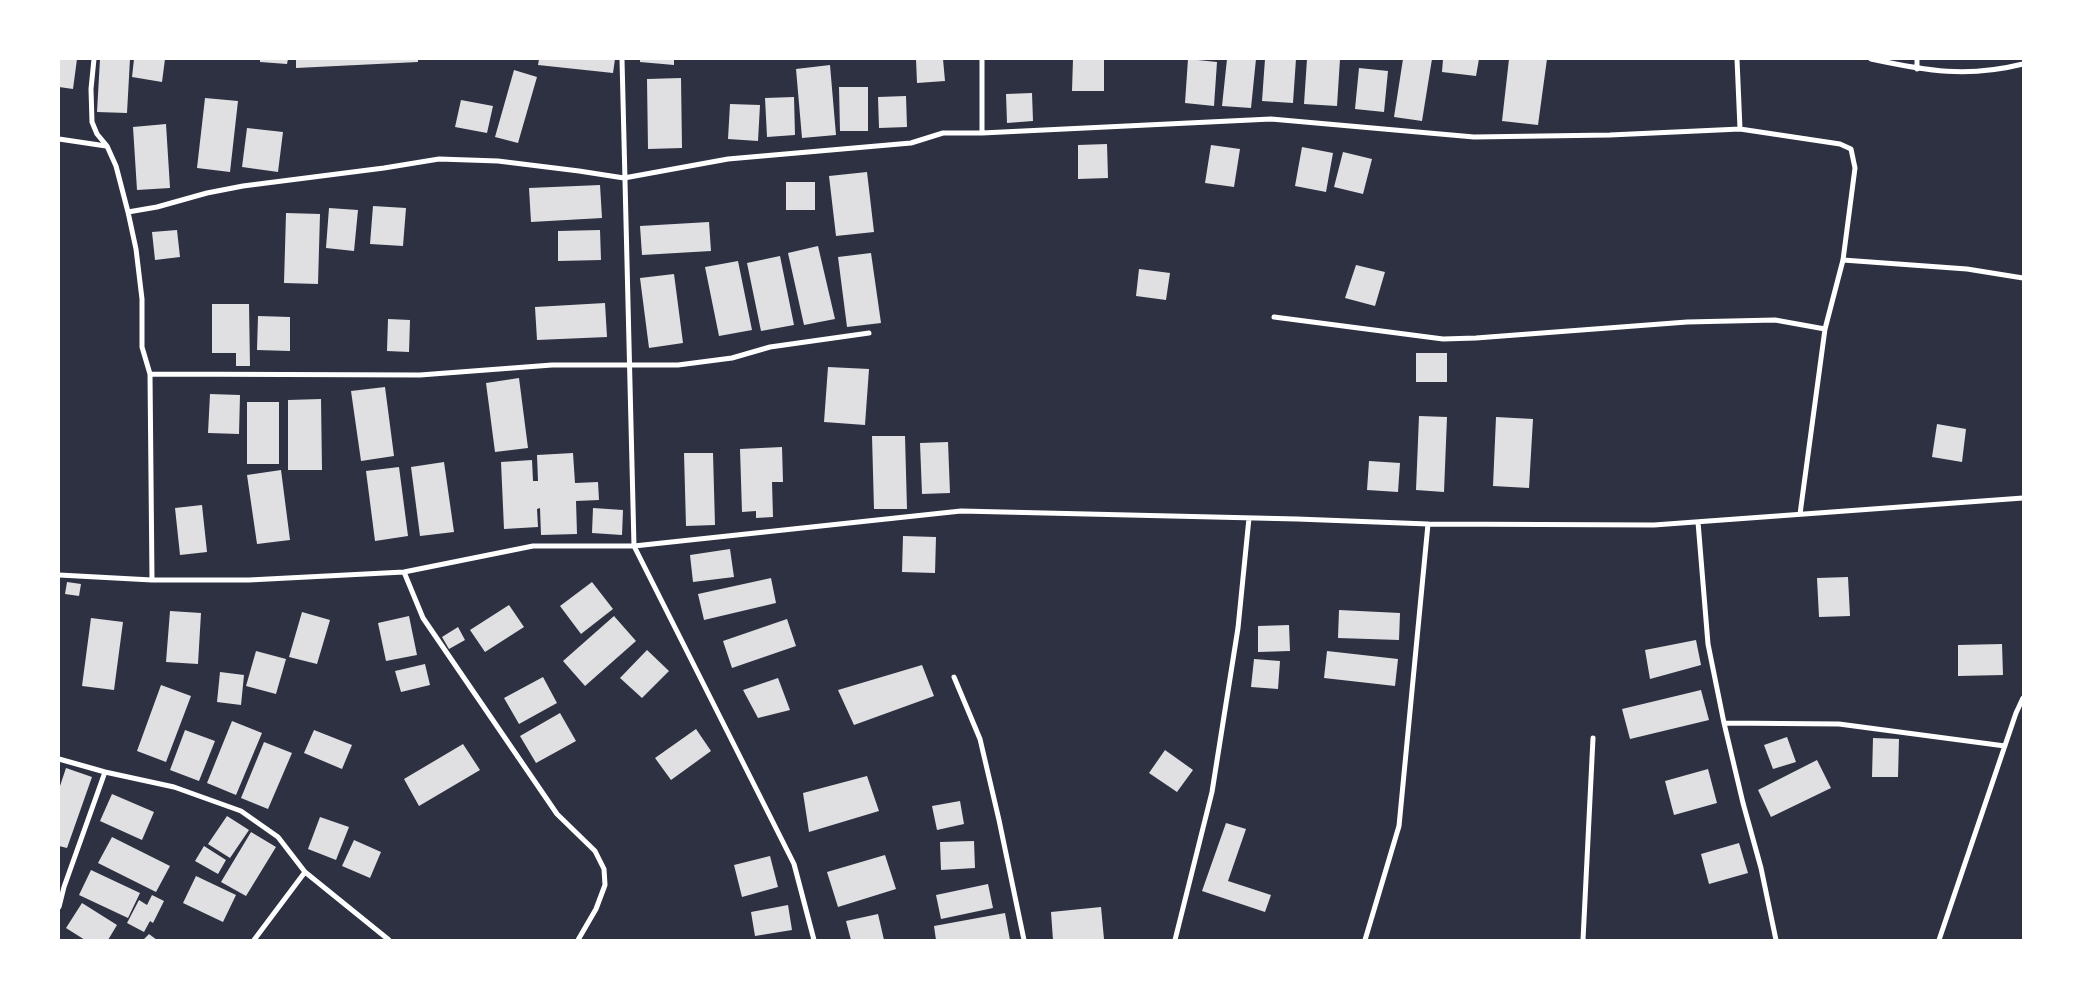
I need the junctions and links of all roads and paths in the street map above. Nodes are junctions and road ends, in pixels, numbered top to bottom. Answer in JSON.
{"nodes":[{"id":1,"x":94,"y":59,"type":"edge"},
{"id":2,"x":622,"y":59,"type":"edge"},
{"id":3,"x":982,"y":59,"type":"edge"},
{"id":4,"x":1737,"y":59,"type":"edge"},
{"id":5,"x":1871,"y":59,"type":"edge"},
{"id":6,"x":1917,"y":59,"type":"edge"},
{"id":7,"x":2023,"y":64,"type":"edge"},
{"id":8,"x":1917,"y":68,"type":"junction"},
{"id":9,"x":1740,"y":129,"type":"junction"},
{"id":10,"x":982,"y":133,"type":"junction"},
{"id":11,"x":59,"y":139,"type":"edge"},
{"id":12,"x":106,"y":146,"type":"junction"},
{"id":13,"x":624,"y":178,"type":"junction"},
{"id":14,"x":128,"y":212,"type":"junction"},
{"id":15,"x":1843,"y":260,"type":"junction"},
{"id":16,"x":2023,"y":278,"type":"edge"},
{"id":17,"x":1274,"y":317,"type":"dead end"},
{"id":18,"x":1826,"y":329,"type":"junction"},
{"id":19,"x":868,"y":334,"type":"dead end"},
{"id":20,"x":630,"y":365,"type":"junction"},
{"id":21,"x":150,"y":374,"type":"junction"},
{"id":22,"x":2023,"y":498,"type":"edge"},
{"id":23,"x":1800,"y":514,"type":"junction"},
{"id":24,"x":1249,"y":518,"type":"junction"},
{"id":25,"x":1698,"y":522,"type":"junction"},
{"id":26,"x":1428,"y":524,"type":"junction"},
{"id":27,"x":634,"y":546,"type":"junction"},
{"id":28,"x":404,"y":572,"type":"junction"},
{"id":29,"x":59,"y":575,"type":"edge"},
{"id":30,"x":152,"y":580,"type":"junction"},
{"id":31,"x":954,"y":678,"type":"dead end"},
{"id":32,"x":2023,"y":698,"type":"edge"},
{"id":33,"x":1724,"y":723,"type":"junction"},
{"id":34,"x":1593,"y":738,"type":"dead end"},
{"id":35,"x":2005,"y":746,"type":"junction"},
{"id":36,"x":59,"y":760,"type":"edge"},
{"id":37,"x":105,"y":772,"type":"junction"},
{"id":38,"x":305,"y":872,"type":"junction"},
{"id":39,"x":59,"y":907,"type":"edge"},
{"id":40,"x":254,"y":940,"type":"edge"},
{"id":41,"x":389,"y":940,"type":"edge"},
{"id":42,"x":578,"y":940,"type":"edge"},
{"id":43,"x":814,"y":940,"type":"edge"},
{"id":44,"x":1024,"y":940,"type":"edge"},
{"id":45,"x":1175,"y":940,"type":"edge"},
{"id":46,"x":1366,"y":940,"type":"edge"},
{"id":47,"x":1582,"y":940,"type":"edge"},
{"id":48,"x":1776,"y":940,"type":"edge"},
{"id":49,"x":1939,"y":940,"type":"edge"}],
"edges":[{"from":1,"to":12,"type":"street"},
{"from":2,"to":13,"type":"street"},
{"from":3,"to":10,"type":"street"},
{"from":4,"to":9,"type":"street"},
{"from":5,"to":8,"type":"street"},
{"from":6,"to":8,"type":"street"},
{"from":7,"to":8,"type":"street"},
{"from":9,"to":10,"type":"street"},
{"from":9,"to":15,"type":"street"},
{"from":10,"to":13,"type":"street"},
{"from":11,"to":12,"type":"street"},
{"from":12,"to":14,"type":"street"},
{"from":13,"to":14,"type":"street"},
{"from":13,"to":20,"type":"street"},
{"from":14,"to":21,"type":"street"},
{"from":15,"to":16,"type":"street"},
{"from":15,"to":18,"type":"street"},
{"from":17,"to":18,"type":"street"},
{"from":18,"to":23,"type":"street"},
{"from":19,"to":20,"type":"street"},
{"from":20,"to":21,"type":"street"},
{"from":20,"to":27,"type":"street"},
{"from":21,"to":30,"type":"street"},
{"from":22,"to":23,"type":"street"},
{"from":23,"to":25,"type":"street"},
{"from":24,"to":26,"type":"street"},
{"from":24,"to":27,"type":"street"},
{"from":24,"to":45,"type":"street"},
{"from":25,"to":26,"type":"street"},
{"from":25,"to":33,"type":"street"},
{"from":26,"to":46,"type":"street"},
{"from":27,"to":28,"type":"street"},
{"from":27,"to":43,"type":"street"},
{"from":28,"to":30,"type":"street"},
{"from":28,"to":42,"type":"street"},
{"from":29,"to":30,"type":"street"},
{"from":31,"to":44,"type":"street"},
{"from":32,"to":35,"type":"street"},
{"from":33,"to":35,"type":"street"},
{"from":33,"to":48,"type":"street"},
{"from":34,"to":47,"type":"street"},
{"from":35,"to":49,"type":"street"},
{"from":36,"to":37,"type":"street"},
{"from":37,"to":38,"type":"street"},
{"from":37,"to":39,"type":"street"},
{"from":38,"to":40,"type":"street"},
{"from":38,"to":41,"type":"street"}]}
